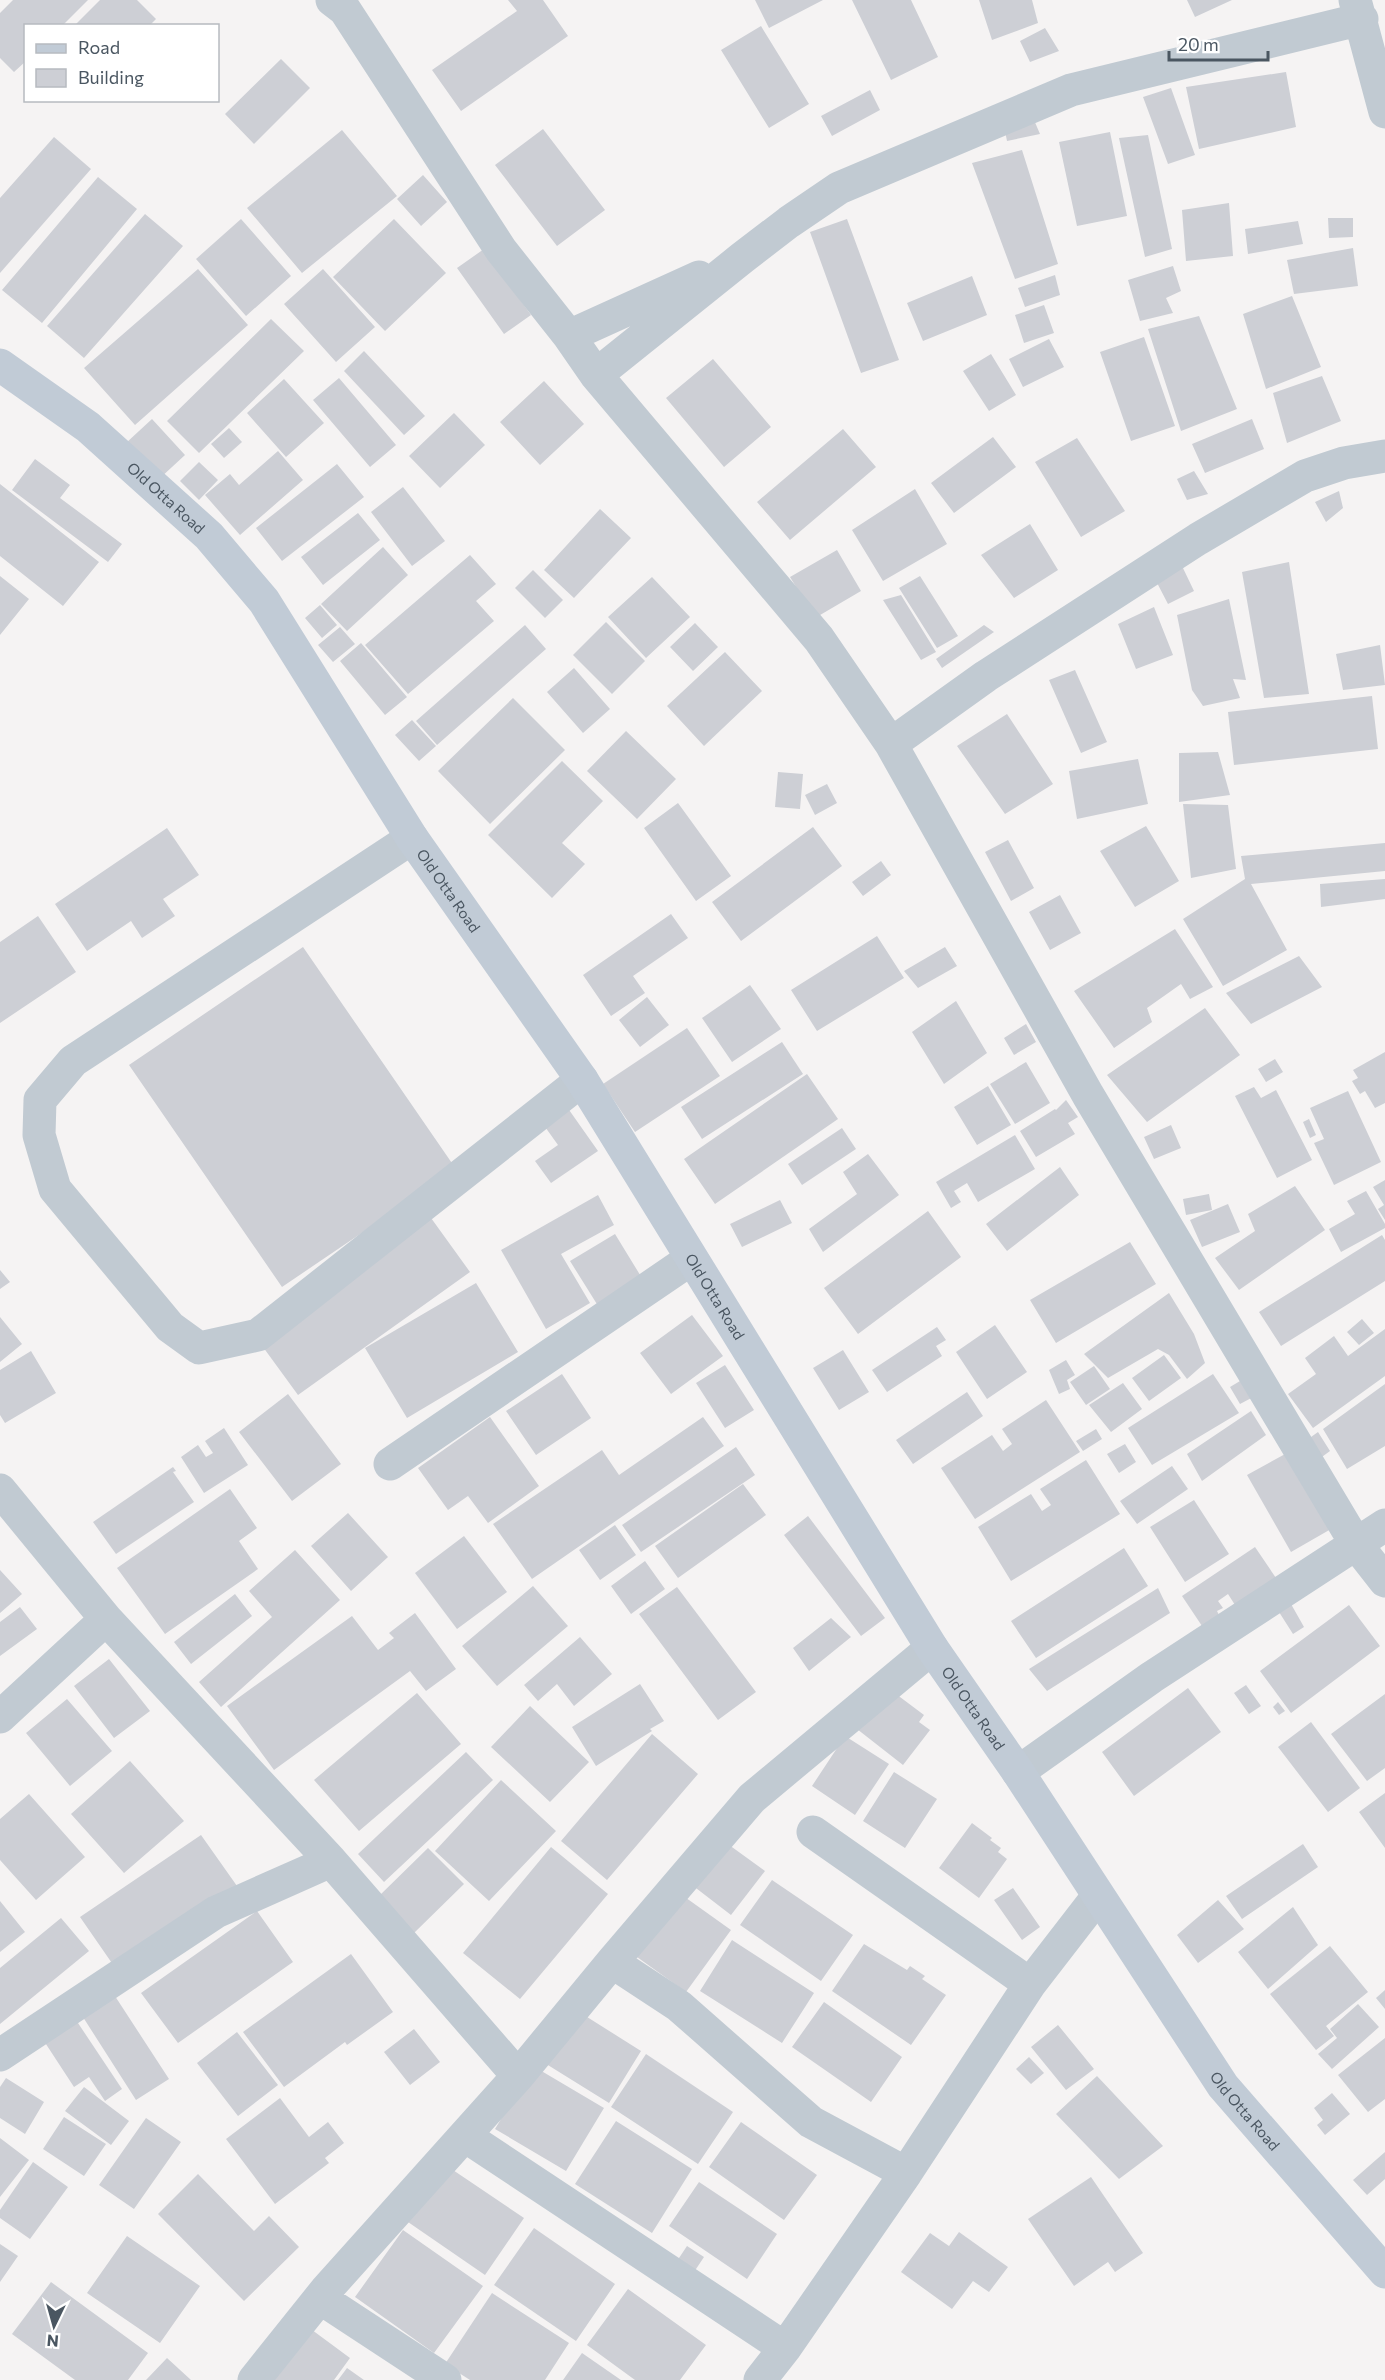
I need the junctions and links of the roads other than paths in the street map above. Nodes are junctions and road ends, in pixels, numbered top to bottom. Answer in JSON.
{"nodes":[{"id":1,"x":332,"y":0,"type":"edge"},
{"id":2,"x":1358,"y":10,"type":"edge"},
{"id":3,"x":1385,"y":112,"type":"edge"},
{"id":4,"x":742,"y":258,"type":"junction"},
{"id":5,"x":569,"y":336,"type":"junction"},
{"id":6,"x":0,"y":364,"type":"edge"},
{"id":7,"x":596,"y":375,"type":"junction"},
{"id":8,"x":1385,"y":456,"type":"edge"},
{"id":9,"x":891,"y":744,"type":"junction"},
{"id":10,"x":412,"y":838,"type":"junction"},
{"id":11,"x":582,"y":1080,"type":"junction"},
{"id":12,"x":691,"y":1259,"type":"junction"},
{"id":13,"x":390,"y":1464,"type":"dead end"},
{"id":14,"x":0,"y":1490,"type":"edge"},
{"id":15,"x":1385,"y":1525,"type":"edge"},
{"id":16,"x":1356,"y":1544,"type":"junction"},
{"id":17,"x":1385,"y":1581,"type":"edge"},
{"id":18,"x":106,"y":1619,"type":"junction"},
{"id":19,"x":932,"y":1648,"type":"junction"},
{"id":20,"x":0,"y":1717,"type":"edge"},
{"id":21,"x":1018,"y":1772,"type":"junction"},
{"id":22,"x":813,"y":1832,"type":"dead end"},
{"id":23,"x":331,"y":1861,"type":"junction"},
{"id":24,"x":1098,"y":1896,"type":"junction"},
{"id":25,"x":612,"y":1962,"type":"junction"},
{"id":26,"x":1030,"y":1984,"type":"junction"},
{"id":27,"x":0,"y":2055,"type":"edge"},
{"id":28,"x":518,"y":2076,"type":"junction"},
{"id":29,"x":465,"y":2136,"type":"junction"},
{"id":30,"x":906,"y":2173,"type":"junction"},
{"id":31,"x":1385,"y":2272,"type":"edge"},
{"id":32,"x":320,"y":2298,"type":"junction"},
{"id":33,"x":786,"y":2348,"type":"junction"},
{"id":34,"x":254,"y":2380,"type":"edge"},
{"id":35,"x":446,"y":2380,"type":"edge"},
{"id":36,"x":760,"y":2380,"type":"edge"}],
"edges":[{"from":1,"to":5,"type":"street"},
{"from":2,"to":3,"type":"street"},
{"from":2,"to":4,"type":"street"},
{"from":4,"to":5,"type":"street"},
{"from":4,"to":7,"type":"street"},
{"from":5,"to":7,"type":"street"},
{"from":6,"to":10,"type":"street","name":"Old Otta Road"},
{"from":7,"to":9,"type":"street"},
{"from":8,"to":9,"type":"street"},
{"from":9,"to":16,"type":"street"},
{"from":10,"to":11,"type":"street","name":"Old Otta Road"},
{"from":10,"to":11,"type":"street"},
{"from":11,"to":12,"type":"street","name":"Old Otta Road"},
{"from":12,"to":13,"type":"street"},
{"from":12,"to":19,"type":"street","name":"Old Otta Road"},
{"from":14,"to":18,"type":"street"},
{"from":15,"to":16,"type":"street"},
{"from":16,"to":17,"type":"street"},
{"from":16,"to":21,"type":"street"},
{"from":18,"to":20,"type":"street"},
{"from":18,"to":23,"type":"street"},
{"from":19,"to":21,"type":"street","name":"Old Otta Road"},
{"from":19,"to":25,"type":"street"},
{"from":21,"to":24,"type":"street","name":"Old Otta Road"},
{"from":22,"to":26,"type":"street"},
{"from":23,"to":27,"type":"street"},
{"from":23,"to":28,"type":"street"},
{"from":24,"to":26,"type":"street"},
{"from":24,"to":31,"type":"street","name":"Old Otta Road"},
{"from":25,"to":28,"type":"street"},
{"from":25,"to":30,"type":"street"},
{"from":26,"to":30,"type":"street"},
{"from":28,"to":29,"type":"street"},
{"from":29,"to":32,"type":"street"},
{"from":29,"to":33,"type":"street"},
{"from":30,"to":33,"type":"street"},
{"from":32,"to":34,"type":"street"},
{"from":32,"to":35,"type":"street"},
{"from":33,"to":36,"type":"street"}]}
